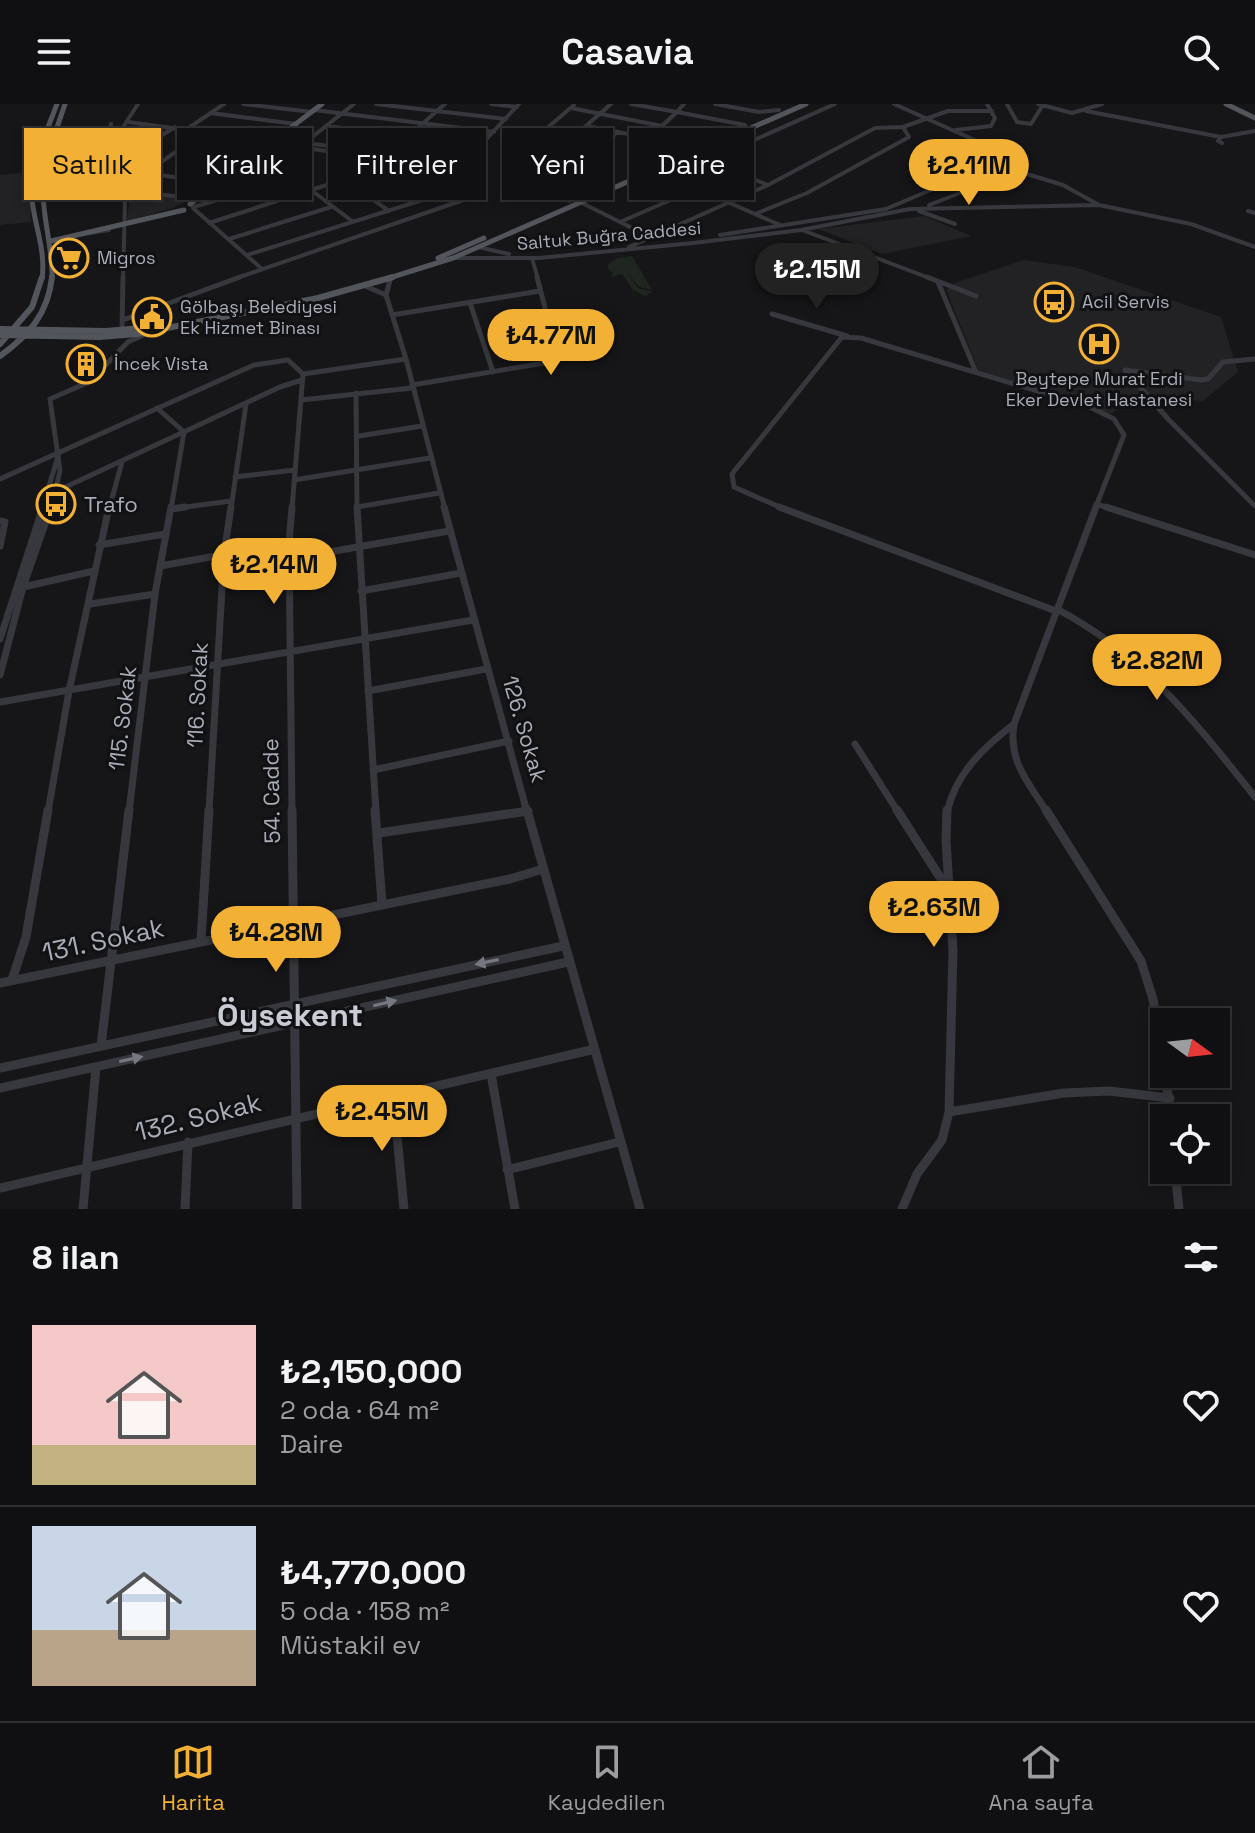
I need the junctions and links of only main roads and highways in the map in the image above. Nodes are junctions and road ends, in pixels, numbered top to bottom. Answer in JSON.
{"nodes":[{"id":1,"x":57,"y":104,"type":"edge"},
{"id":2,"x":65,"y":104,"type":"edge"},
{"id":3,"x":322,"y":104,"type":"edge"},
{"id":4,"x":793,"y":104,"type":"edge"},
{"id":5,"x":806,"y":104,"type":"edge"},
{"id":6,"x":1226,"y":104,"type":"edge"},
{"id":7,"x":1236,"y":104,"type":"edge"},
{"id":8,"x":1255,"y":116,"type":"edge"},
{"id":9,"x":51,"y":241,"type":"junction"},
{"id":10,"x":474,"y":245,"type":"junction"},
{"id":11,"x":446,"y":255,"type":"junction"},
{"id":12,"x":453,"y":258,"type":"junction"},
{"id":13,"x":46,"y":312,"type":"junction"},
{"id":14,"x":15,"y":328,"type":"junction"},
{"id":15,"x":35,"y":328,"type":"junction"},
{"id":16,"x":61,"y":330,"type":"junction"},
{"id":17,"x":3,"y":333,"type":"edge"},
{"id":18,"x":27,"y":336,"type":"junction"},
{"id":19,"x":54,"y":336,"type":"junction"},
{"id":20,"x":0,"y":344,"type":"edge"},
{"id":21,"x":8,"y":351,"type":"junction"},
{"id":22,"x":0,"y":356,"type":"edge"}],
"edges":[{"from":1,"to":14,"type":"main road"},
{"from":2,"to":9,"type":"main road"},
{"from":3,"to":9,"type":"main road"},
{"from":4,"to":10,"type":"main road"},
{"from":5,"to":10,"type":"main road"},
{"from":6,"to":8,"type":"main road"},
{"from":7,"to":8,"type":"main road"},
{"from":9,"to":13,"type":"main road"},
{"from":10,"to":11,"type":"main road"},
{"from":10,"to":12,"type":"main road"},
{"from":11,"to":12,"type":"main road"},
{"from":11,"to":16,"type":"main road"},
{"from":12,"to":19,"type":"main road"},
{"from":13,"to":15,"type":"main road"},
{"from":13,"to":16,"type":"main road"},
{"from":14,"to":15,"type":"main road"},
{"from":14,"to":17,"type":"main road"},
{"from":15,"to":16,"type":"main road"},
{"from":15,"to":18,"type":"main road"},
{"from":17,"to":18,"type":"main road"},
{"from":17,"to":20,"type":"main road"},
{"from":18,"to":19,"type":"main road"},
{"from":18,"to":21,"type":"main road"},
{"from":19,"to":21,"type":"main road"},
{"from":21,"to":22,"type":"main road"}]}
